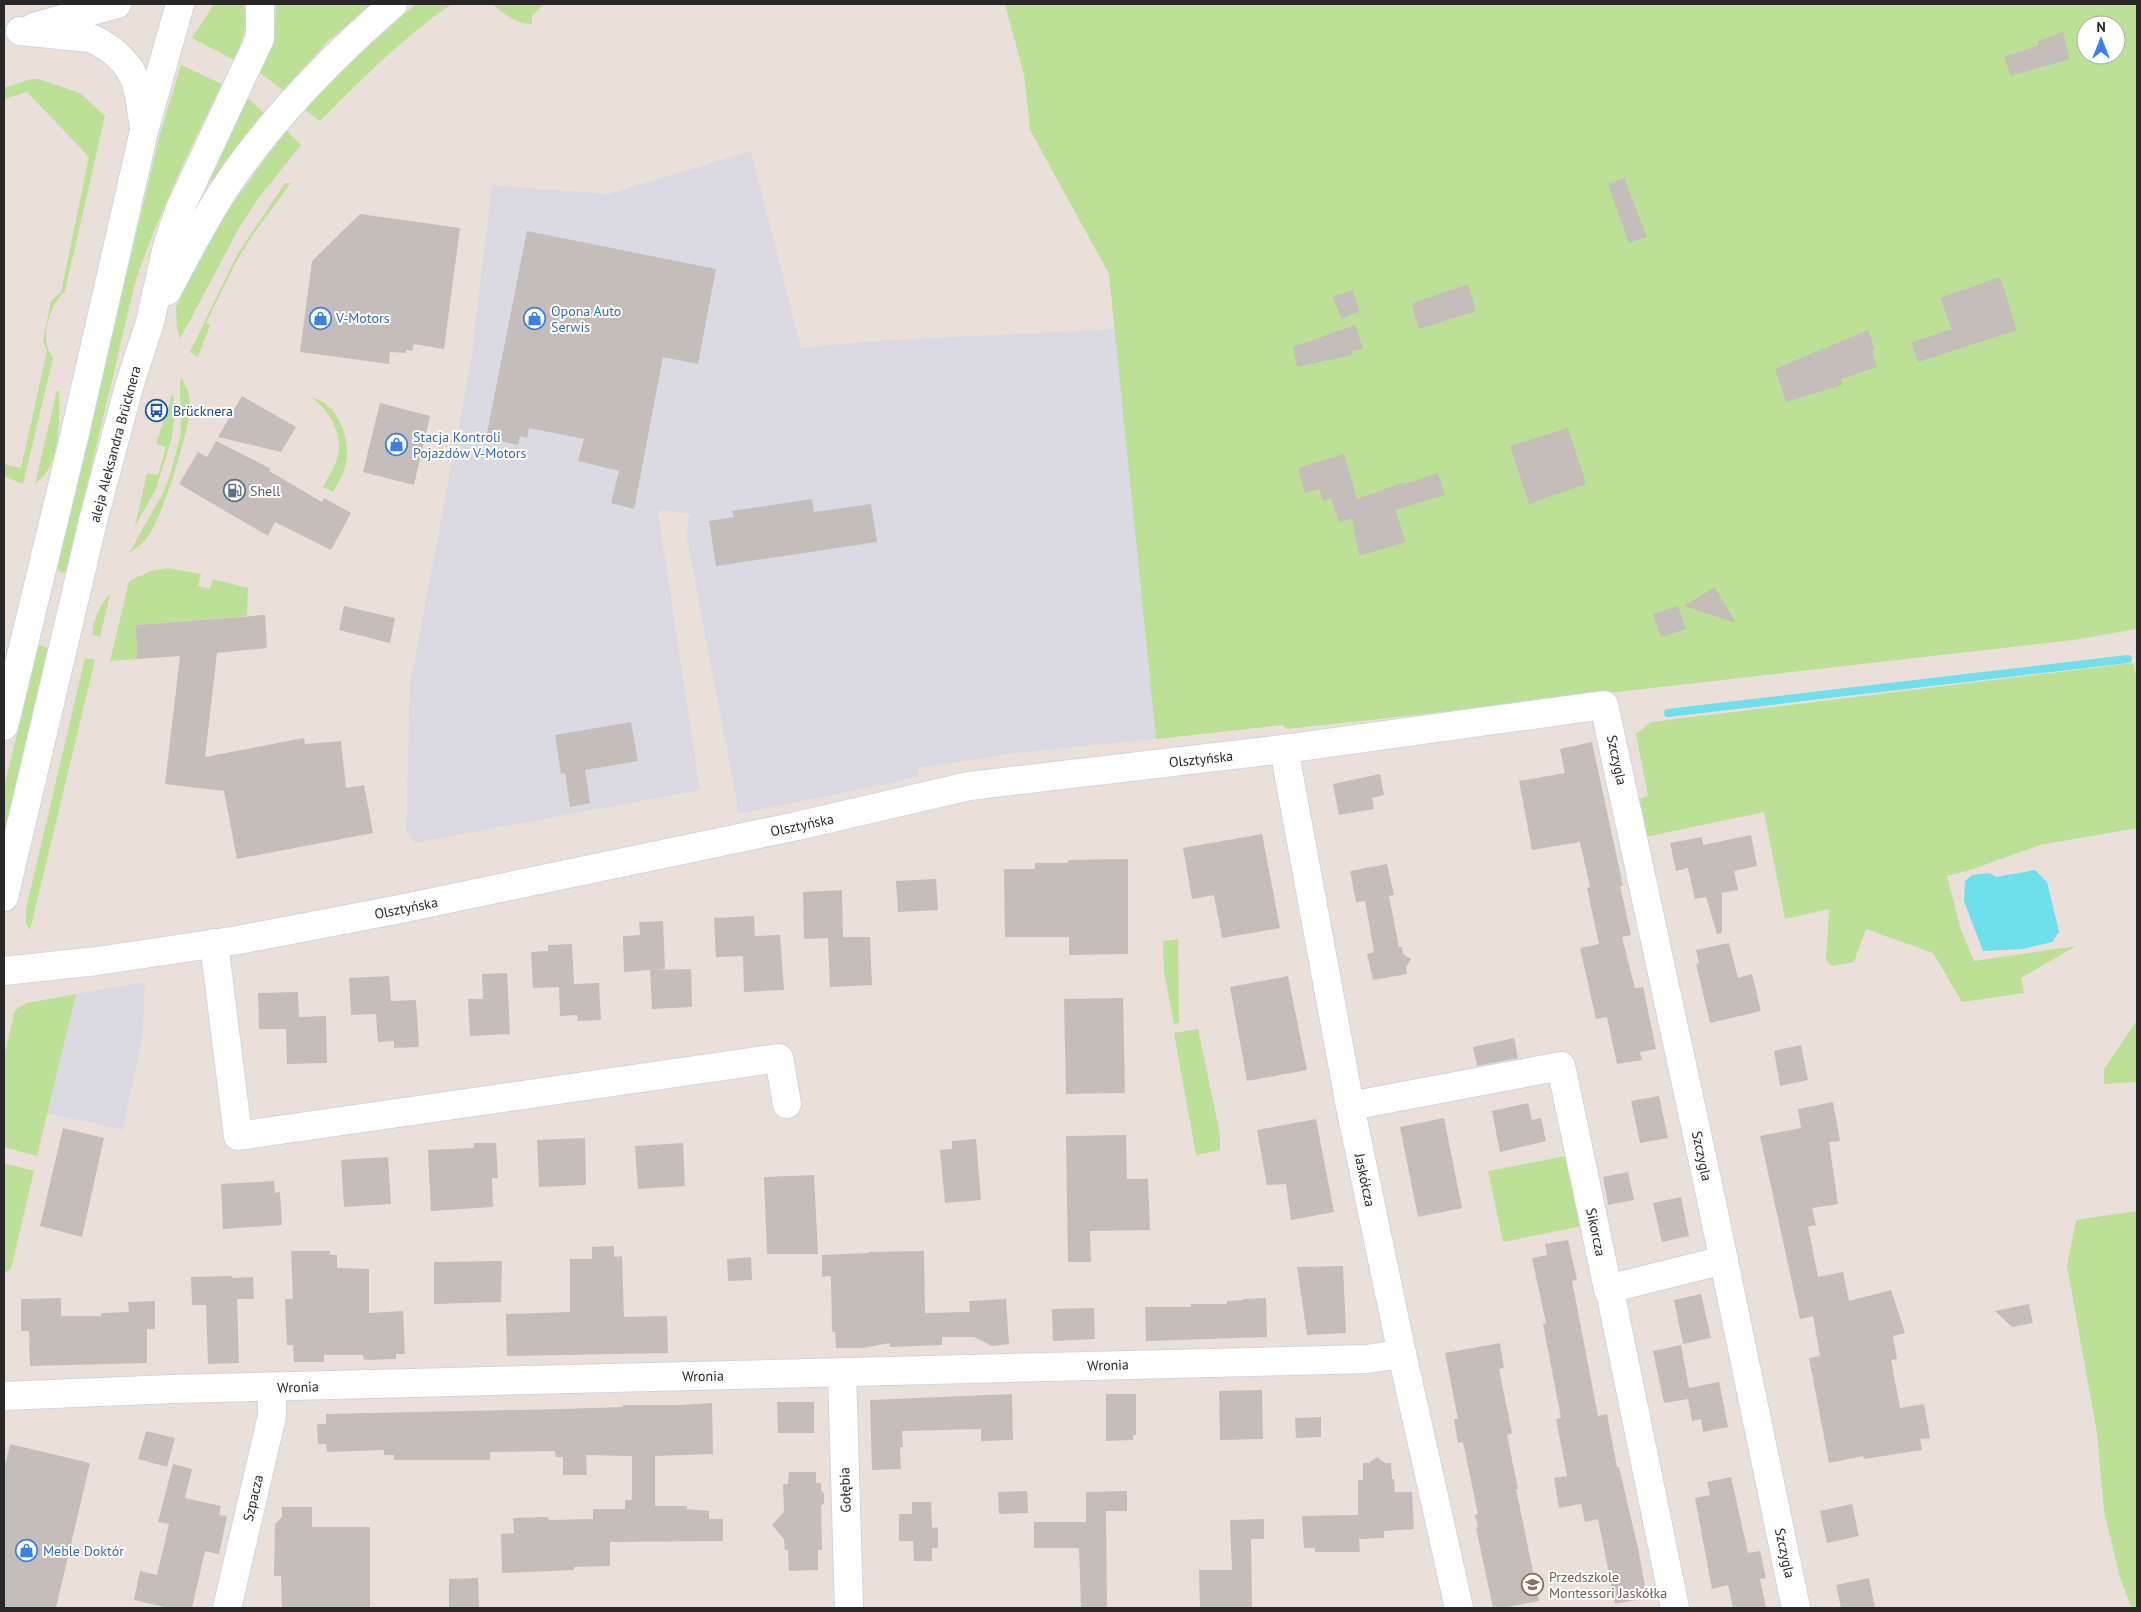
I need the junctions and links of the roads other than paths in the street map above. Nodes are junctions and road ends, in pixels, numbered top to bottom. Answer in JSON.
{"nodes":[{"id":1,"x":117,"y":4,"type":"edge"},
{"id":2,"x":180,"y":4,"type":"edge"},
{"id":3,"x":260,"y":4,"type":"edge"},
{"id":4,"x":393,"y":4,"type":"edge"},
{"id":5,"x":12,"y":34,"type":"edge"},
{"id":6,"x":144,"y":131,"type":"junction"},
{"id":7,"x":150,"y":322,"type":"junction"},
{"id":8,"x":1604,"y":705,"type":"joint"},
{"id":9,"x":4,"y":726,"type":"edge"},
{"id":10,"x":1284,"y":749,"type":"junction"},
{"id":11,"x":4,"y":897,"type":"edge"},
{"id":12,"x":214,"y":943,"type":"junction"},
{"id":13,"x":4,"y":971,"type":"edge"},
{"id":14,"x":787,"y":1104,"type":"dead end"},
{"id":15,"x":1350,"y":1106,"type":"junction"},
{"id":16,"x":1724,"y":1260,"type":"junction"},
{"id":17,"x":1608,"y":1289,"type":"junction"},
{"id":18,"x":1402,"y":1354,"type":"junction"},
{"id":19,"x":842,"y":1372,"type":"junction"},
{"id":20,"x":272,"y":1387,"type":"junction"},
{"id":21,"x":4,"y":1396,"type":"edge"},
{"id":22,"x":227,"y":1608,"type":"edge"},
{"id":23,"x":849,"y":1608,"type":"edge"},
{"id":24,"x":1459,"y":1608,"type":"edge"},
{"id":25,"x":1675,"y":1608,"type":"edge"},
{"id":26,"x":1796,"y":1608,"type":"edge"}],
"edges":[{"from":1,"to":5,"type":"street"},
{"from":2,"to":6,"type":"street"},
{"from":3,"to":7,"type":"street","name":"aleja Aleksandra Brücknera"},
{"from":4,"to":7,"type":"street"},
{"from":5,"to":6,"type":"street"},
{"from":6,"to":9,"type":"street"},
{"from":7,"to":11,"type":"street","name":"aleja Aleksandra Brücknera"},
{"from":8,"to":10,"type":"street","name":"Olsztyńska"},
{"from":8,"to":16,"type":"street","name":"Szczygla"},
{"from":10,"to":12,"type":"street","name":"Olsztyńska"},
{"from":10,"to":15,"type":"street","name":"Jaskółcza"},
{"from":12,"to":13,"type":"street","name":"Olsztyńska"},
{"from":12,"to":14,"type":"street"},
{"from":15,"to":17,"type":"street","name":"Sikorcza"},
{"from":15,"to":18,"type":"street","name":"Jaskółcza"},
{"from":16,"to":17,"type":"street"},
{"from":16,"to":26,"type":"street","name":"Szczygla"},
{"from":17,"to":25,"type":"street","name":"Sikorcza"},
{"from":18,"to":19,"type":"street","name":"Wronia"},
{"from":18,"to":24,"type":"street","name":"Jaskółcza"},
{"from":19,"to":20,"type":"street","name":"Wronia"},
{"from":19,"to":23,"type":"street","name":"Gołębia"},
{"from":20,"to":21,"type":"street","name":"Wronia"},
{"from":20,"to":22,"type":"street","name":"Szpacza"}]}
